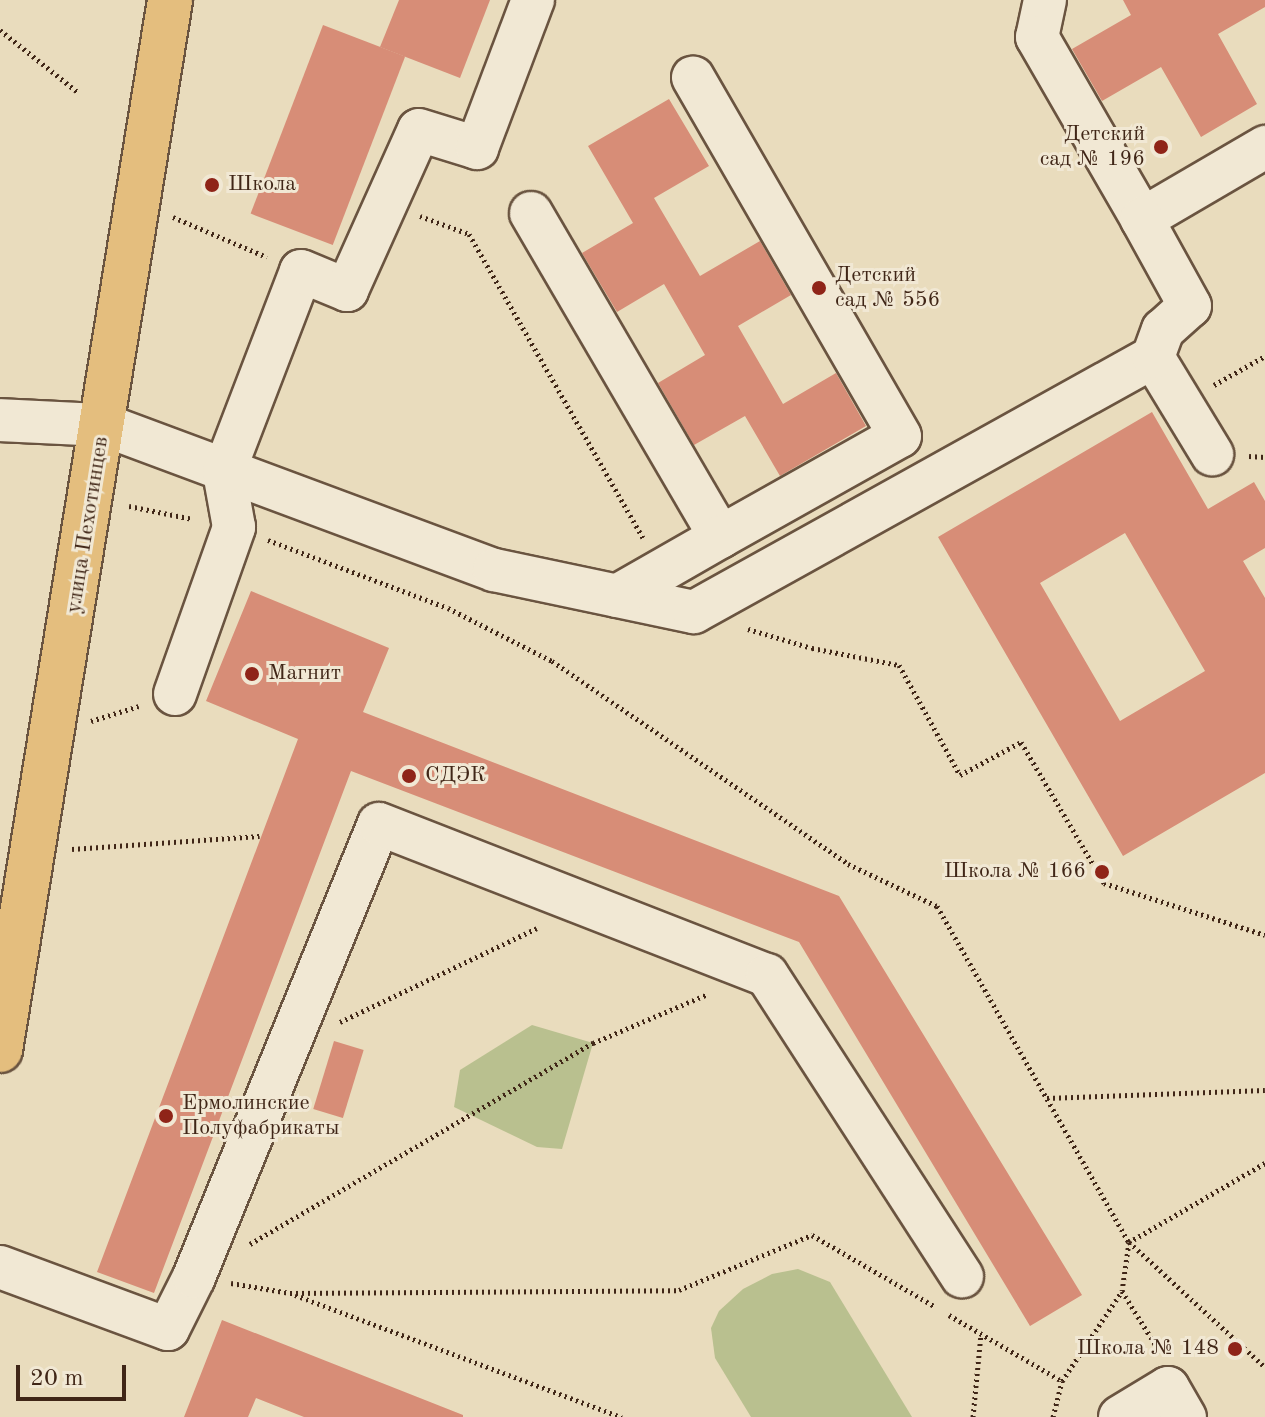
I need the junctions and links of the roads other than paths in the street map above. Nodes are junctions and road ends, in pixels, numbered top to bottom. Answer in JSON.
{"nodes":[{"id":1,"x":170,"y":0,"type":"edge"},
{"id":2,"x":533,"y":0,"type":"edge"},
{"id":3,"x":1045,"y":0,"type":"edge"},
{"id":4,"x":693,"y":78,"type":"dead end"},
{"id":5,"x":1265,"y":147,"type":"edge"},
{"id":6,"x":531,"y":213,"type":"dead end"},
{"id":7,"x":1142,"y":219,"type":"junction"},
{"id":8,"x":1153,"y":357,"type":"junction"},
{"id":9,"x":0,"y":420,"type":"edge"},
{"id":10,"x":104,"y":425,"type":"junction"},
{"id":11,"x":1212,"y":454,"type":"dead end"},
{"id":12,"x":224,"y":472,"type":"junction"},
{"id":13,"x":720,"y":537,"type":"junction"},
{"id":14,"x":617,"y":596,"type":"junction"},
{"id":15,"x":175,"y":694,"type":"road end"},
{"id":16,"x":11,"y":922,"type":"edge"},
{"id":17,"x":0,"y":1050,"type":"edge"},
{"id":18,"x":0,"y":1267,"type":"edge"},
{"id":19,"x":962,"y":1277,"type":"dead end"},
{"id":20,"x":1120,"y":1417,"type":"edge"},
{"id":21,"x":1185,"y":1417,"type":"edge"}],
"edges":[{"from":1,"to":10,"type":"main road","name":"улица Пехотинцев"},
{"from":2,"to":12,"type":"lane"},
{"from":3,"to":7,"type":"lane"},
{"from":4,"to":13,"type":"lane"},
{"from":5,"to":7,"type":"lane"},
{"from":6,"to":13,"type":"lane"},
{"from":7,"to":8,"type":"lane"},
{"from":8,"to":11,"type":"lane"},
{"from":8,"to":14,"type":"lane"},
{"from":9,"to":10,"type":"lane"},
{"from":10,"to":12,"type":"lane"},
{"from":10,"to":16,"type":"main road","name":"улица Пехотинцев"},
{"from":12,"to":14,"type":"lane"},
{"from":12,"to":15,"type":"lane"},
{"from":13,"to":14,"type":"lane"},
{"from":16,"to":17,"type":"main road","name":"улица Пехотинцев"},
{"from":18,"to":19,"type":"lane"},
{"from":20,"to":21,"type":"lane"}]}
